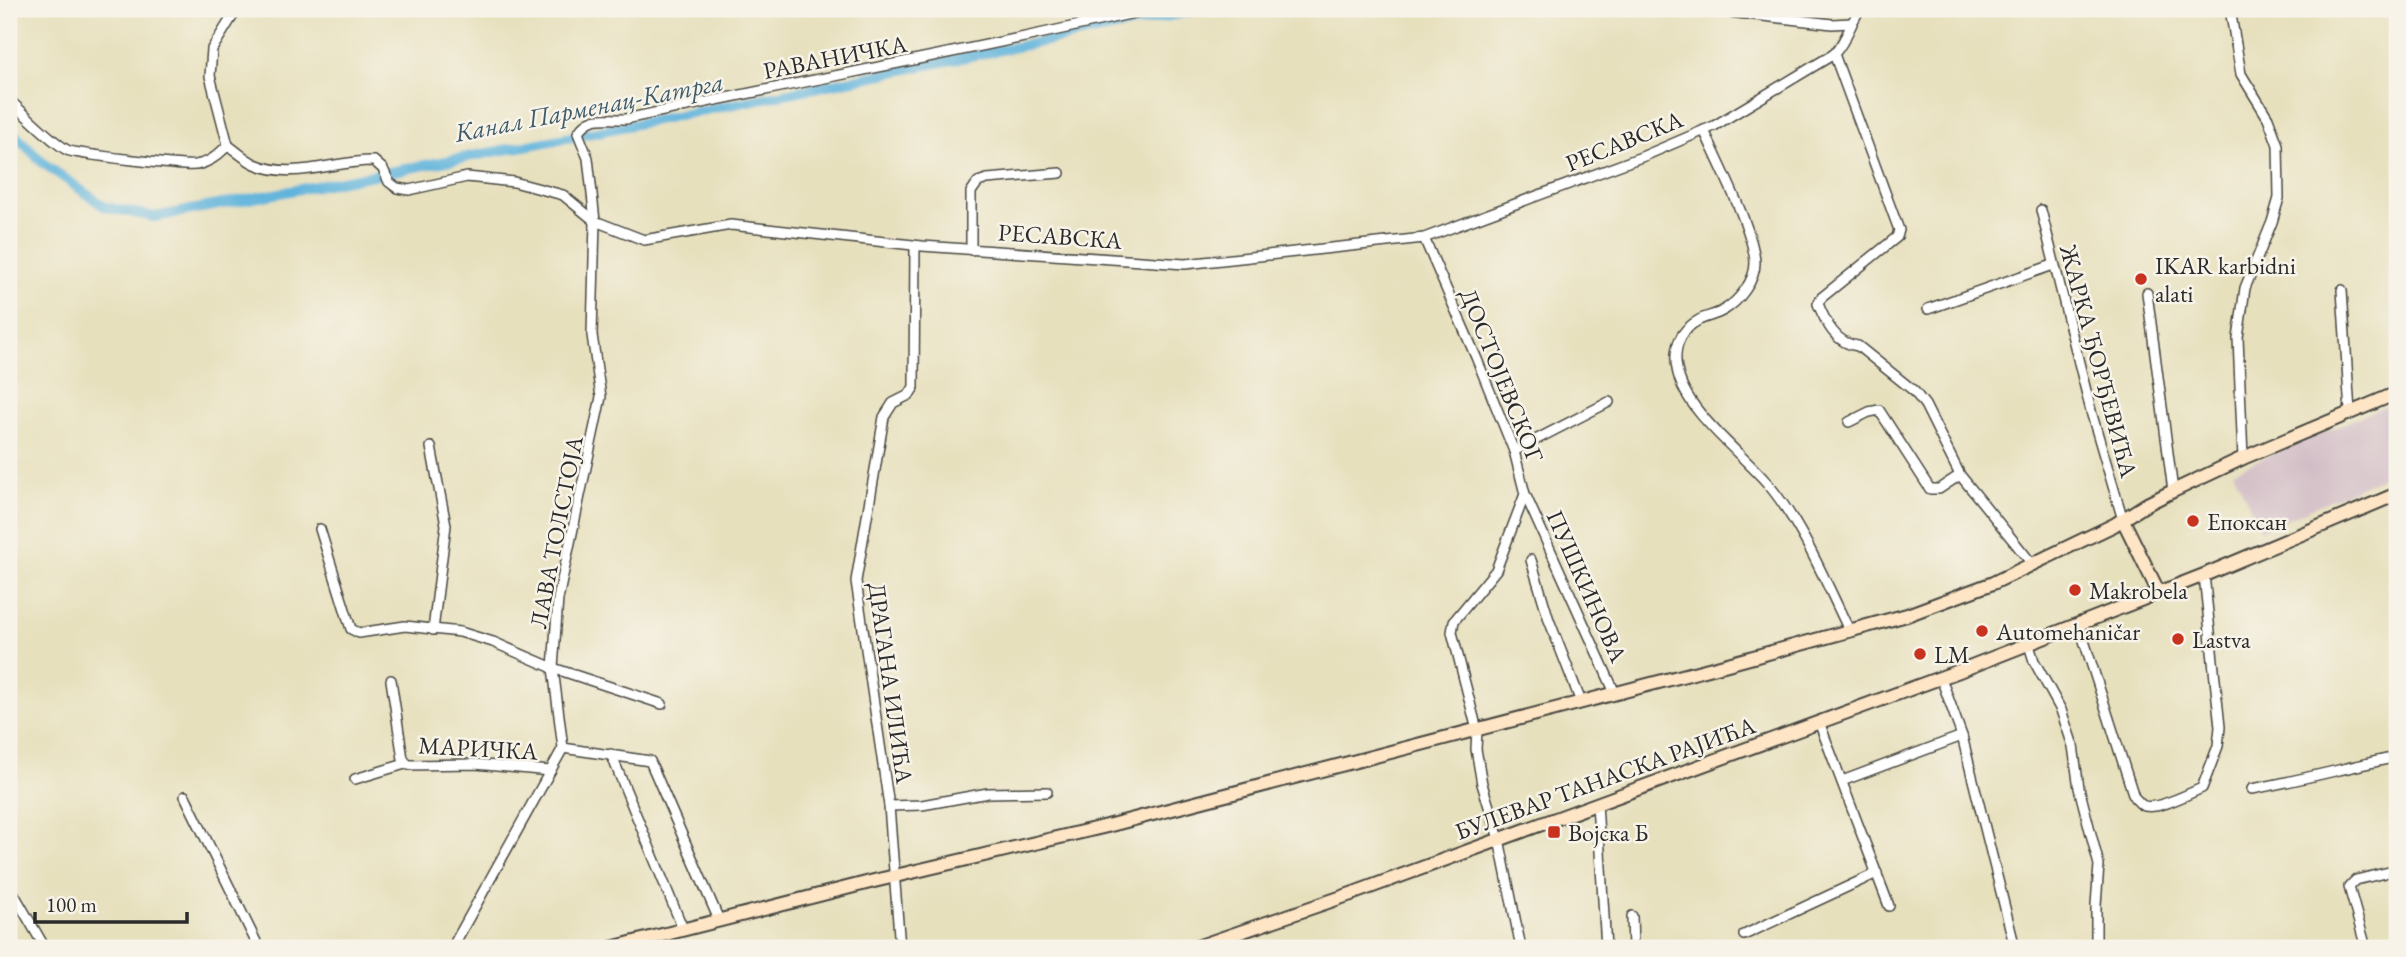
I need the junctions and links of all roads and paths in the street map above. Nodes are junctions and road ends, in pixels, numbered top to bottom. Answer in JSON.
{"nodes":[{"id":1,"x":237,"y":9,"type":"edge"},
{"id":2,"x":1152,"y":9,"type":"edge"},
{"id":3,"x":1703,"y":9,"type":"edge"},
{"id":4,"x":1860,"y":9,"type":"edge"},
{"id":5,"x":2230,"y":9,"type":"edge"},
{"id":6,"x":1852,"y":23,"type":"junction"},
{"id":7,"x":1834,"y":54,"type":"junction"},
{"id":8,"x":9,"y":100,"type":"edge"},
{"id":9,"x":1704,"y":130,"type":"junction"},
{"id":10,"x":228,"y":145,"type":"junction"},
{"id":11,"x":1060,"y":173,"type":"dead end"},
{"id":12,"x":2041,"y":210,"type":"dead end"},
{"id":13,"x":595,"y":221,"type":"junction"},
{"id":14,"x":1424,"y":238,"type":"junction"},
{"id":15,"x":915,"y":246,"type":"junction"},
{"id":16,"x":971,"y":250,"type":"junction"},
{"id":17,"x":2053,"y":265,"type":"junction"},
{"id":18,"x":2342,"y":290,"type":"dead end"},
{"id":19,"x":2147,"y":293,"type":"dead end"},
{"id":20,"x":1927,"y":309,"type":"dead end"},
{"id":21,"x":2397,"y":393,"type":"edge"},
{"id":22,"x":1609,"y":402,"type":"dead end"},
{"id":23,"x":2350,"y":412,"type":"junction"},
{"id":24,"x":1849,"y":422,"type":"dead end"},
{"id":25,"x":431,"y":447,"type":"dead end"},
{"id":26,"x":1514,"y":451,"type":"junction"},
{"id":27,"x":2243,"y":458,"type":"junction"},
{"id":28,"x":1960,"y":475,"type":"junction"},
{"id":29,"x":2173,"y":491,"type":"junction"},
{"id":30,"x":1525,"y":494,"type":"junction"},
{"id":31,"x":2397,"y":494,"type":"edge"},
{"id":32,"x":2123,"y":520,"type":"junction"},
{"id":33,"x":320,"y":529,"type":"dead end"},
{"id":34,"x":1531,"y":560,"type":"dead end"},
{"id":35,"x":2033,"y":565,"type":"junction"},
{"id":36,"x":2204,"y":575,"type":"junction"},
{"id":37,"x":2159,"y":593,"type":"junction"},
{"id":38,"x":2079,"y":625,"type":"junction"},
{"id":39,"x":433,"y":630,"type":"junction"},
{"id":40,"x":1850,"y":632,"type":"junction"},
{"id":41,"x":2029,"y":645,"type":"junction"},
{"id":42,"x":552,"y":668,"type":"junction"},
{"id":43,"x":1941,"y":678,"type":"junction"},
{"id":44,"x":391,"y":680,"type":"dead end"},
{"id":45,"x":1615,"y":694,"type":"junction"},
{"id":46,"x":1581,"y":702,"type":"junction"},
{"id":47,"x":662,"y":704,"type":"dead end"},
{"id":48,"x":1819,"y":722,"type":"junction"},
{"id":49,"x":1477,"y":730,"type":"junction"},
{"id":50,"x":1962,"y":736,"type":"junction"},
{"id":51,"x":563,"y":748,"type":"junction"},
{"id":52,"x":611,"y":754,"type":"junction"},
{"id":53,"x":2397,"y":757,"type":"edge"},
{"id":54,"x":405,"y":764,"type":"junction"},
{"id":55,"x":550,"y":771,"type":"junction"},
{"id":56,"x":355,"y":779,"type":"dead end"},
{"id":57,"x":1842,"y":781,"type":"junction"},
{"id":58,"x":2252,"y":789,"type":"dead end"},
{"id":59,"x":1047,"y":792,"type":"dead end"},
{"id":60,"x":185,"y":796,"type":"dead end"},
{"id":61,"x":1597,"y":803,"type":"junction"},
{"id":62,"x":889,"y":806,"type":"junction"},
{"id":63,"x":1499,"y":839,"type":"junction"},
{"id":64,"x":2397,"y":870,"type":"edge"},
{"id":65,"x":1877,"y":873,"type":"junction"},
{"id":66,"x":895,"y":876,"type":"junction"},
{"id":67,"x":11,"y":889,"type":"dead end"},
{"id":68,"x":1889,"y":906,"type":"dead end"},
{"id":69,"x":1632,"y":916,"type":"dead end"},
{"id":70,"x":719,"y":920,"type":"junction"},
{"id":71,"x":683,"y":929,"type":"junction"},
{"id":72,"x":1744,"y":935,"type":"dead end"},
{"id":73,"x":619,"y":947,"type":"edge"},
{"id":74,"x":45,"y":948,"type":"edge"},
{"id":75,"x":259,"y":948,"type":"edge"},
{"id":76,"x":452,"y":948,"type":"edge"},
{"id":77,"x":900,"y":948,"type":"edge"},
{"id":78,"x":1194,"y":948,"type":"edge"},
{"id":79,"x":1521,"y":948,"type":"edge"},
{"id":80,"x":1606,"y":948,"type":"edge"},
{"id":81,"x":1633,"y":948,"type":"edge"},
{"id":82,"x":2015,"y":948,"type":"edge"},
{"id":83,"x":2096,"y":948,"type":"edge"},
{"id":84,"x":2365,"y":948,"type":"edge"}],
"edges":[{"from":1,"to":10,"type":"street"},
{"from":2,"to":13,"type":"street","name":"РАВАНИЧКА"},
{"from":3,"to":6,"type":"street"},
{"from":4,"to":6,"type":"street","name":"РЕСАВСКА"},
{"from":5,"to":27,"type":"street"},
{"from":6,"to":7,"type":"street","name":"РЕСАВСКА"},
{"from":7,"to":9,"type":"street","name":"РЕСАВСКА"},
{"from":7,"to":28,"type":"street"},
{"from":8,"to":10,"type":"street"},
{"from":9,"to":14,"type":"street","name":"РЕСАВСКА"},
{"from":9,"to":40,"type":"street"},
{"from":10,"to":13,"type":"street","name":"РЕСАВСКА"},
{"from":11,"to":16,"type":"street"},
{"from":12,"to":17,"type":"street","name":"ЖАРКА ЂОРЂЕВИЋА"},
{"from":13,"to":15,"type":"street","name":"РЕСАВСКА"},
{"from":13,"to":42,"type":"street","name":"ЛАВА ТОЛСТОЈА"},
{"from":14,"to":16,"type":"street","name":"РЕСАВСКА"},
{"from":14,"to":26,"type":"street","name":"ДОСТОЈЕВСКОГ"},
{"from":15,"to":16,"type":"street","name":"РЕСАВСКА"},
{"from":15,"to":62,"type":"street","name":"ДРАГАНА ИЛИЋА"},
{"from":17,"to":20,"type":"street"},
{"from":17,"to":32,"type":"street","name":"ЖАРКА ЂОРЂЕВИЋА"},
{"from":18,"to":23,"type":"street"},
{"from":19,"to":29,"type":"street"},
{"from":21,"to":23,"type":"street"},
{"from":22,"to":26,"type":"street"},
{"from":23,"to":27,"type":"street"},
{"from":24,"to":28,"type":"street"},
{"from":25,"to":39,"type":"street"},
{"from":26,"to":30,"type":"street","name":"ДОСТОЈЕВСКОГ"},
{"from":27,"to":29,"type":"street"},
{"from":28,"to":35,"type":"street"},
{"from":29,"to":32,"type":"street"},
{"from":30,"to":45,"type":"street","name":"ПУШКИНОВА"},
{"from":30,"to":49,"type":"street","name":"ДОСТОЈЕВСКОГ"},
{"from":31,"to":36,"type":"street","name":"БУЛЕВАР ТАНАСКА РАЈИЋА"},
{"from":32,"to":35,"type":"street"},
{"from":32,"to":37,"type":"street"},
{"from":33,"to":39,"type":"street"},
{"from":34,"to":46,"type":"street"},
{"from":35,"to":40,"type":"street"},
{"from":36,"to":37,"type":"street","name":"БУЛЕВАР ТАНАСКА РАЈИЋА"},
{"from":36,"to":38,"type":"street"},
{"from":37,"to":38,"type":"street","name":"БУЛЕВАР ТАНАСКА РАЈИЋА"},
{"from":38,"to":41,"type":"street","name":"БУЛЕВАР ТАНАСКА РАЈИЋА"},
{"from":39,"to":42,"type":"street"},
{"from":40,"to":45,"type":"street"},
{"from":41,"to":43,"type":"street","name":"БУЛЕВАР ТАНАСКА РАЈИЋА"},
{"from":41,"to":83,"type":"street"},
{"from":42,"to":47,"type":"street"},
{"from":42,"to":51,"type":"street","name":"ЛАВА ТОЛСТОЈА"},
{"from":43,"to":48,"type":"street","name":"БУЛЕВАР ТАНАСКА РАЈИЋА"},
{"from":43,"to":50,"type":"street"},
{"from":44,"to":54,"type":"street","name":"МАРИЧКА"},
{"from":45,"to":46,"type":"street"},
{"from":46,"to":49,"type":"street"},
{"from":48,"to":57,"type":"street"},
{"from":48,"to":61,"type":"street","name":"БУЛЕВАР ТАНАСКА РАЈИЋА"},
{"from":49,"to":63,"type":"street","name":"ДОСТОЈЕВСКОГ"},
{"from":49,"to":66,"type":"street"},
{"from":50,"to":57,"type":"street"},
{"from":50,"to":82,"type":"street"},
{"from":51,"to":52,"type":"street"},
{"from":51,"to":55,"type":"street"},
{"from":52,"to":70,"type":"street"},
{"from":52,"to":71,"type":"street"},
{"from":53,"to":58,"type":"street"},
{"from":54,"to":55,"type":"street","name":"МАРИЧКА"},
{"from":54,"to":56,"type":"street"},
{"from":55,"to":76,"type":"street"},
{"from":57,"to":65,"type":"street"},
{"from":59,"to":62,"type":"street"},
{"from":60,"to":75,"type":"street"},
{"from":61,"to":63,"type":"street","name":"БУЛЕВАР ТАНАСКА РАЈИЋА"},
{"from":61,"to":80,"type":"street"},
{"from":62,"to":66,"type":"street","name":"ДРАГАНА ИЛИЋА"},
{"from":63,"to":78,"type":"street","name":"БУЛЕВАР ТАНАСКА РАЈИЋА"},
{"from":63,"to":79,"type":"street","name":"ДОСТОЈЕВСКОГ"},
{"from":64,"to":84,"type":"street"},
{"from":65,"to":68,"type":"street"},
{"from":65,"to":72,"type":"street"},
{"from":66,"to":70,"type":"street"},
{"from":66,"to":77,"type":"street"},
{"from":67,"to":74,"type":"street"},
{"from":69,"to":81,"type":"street"},
{"from":70,"to":71,"type":"street"},
{"from":71,"to":73,"type":"street"}]}
